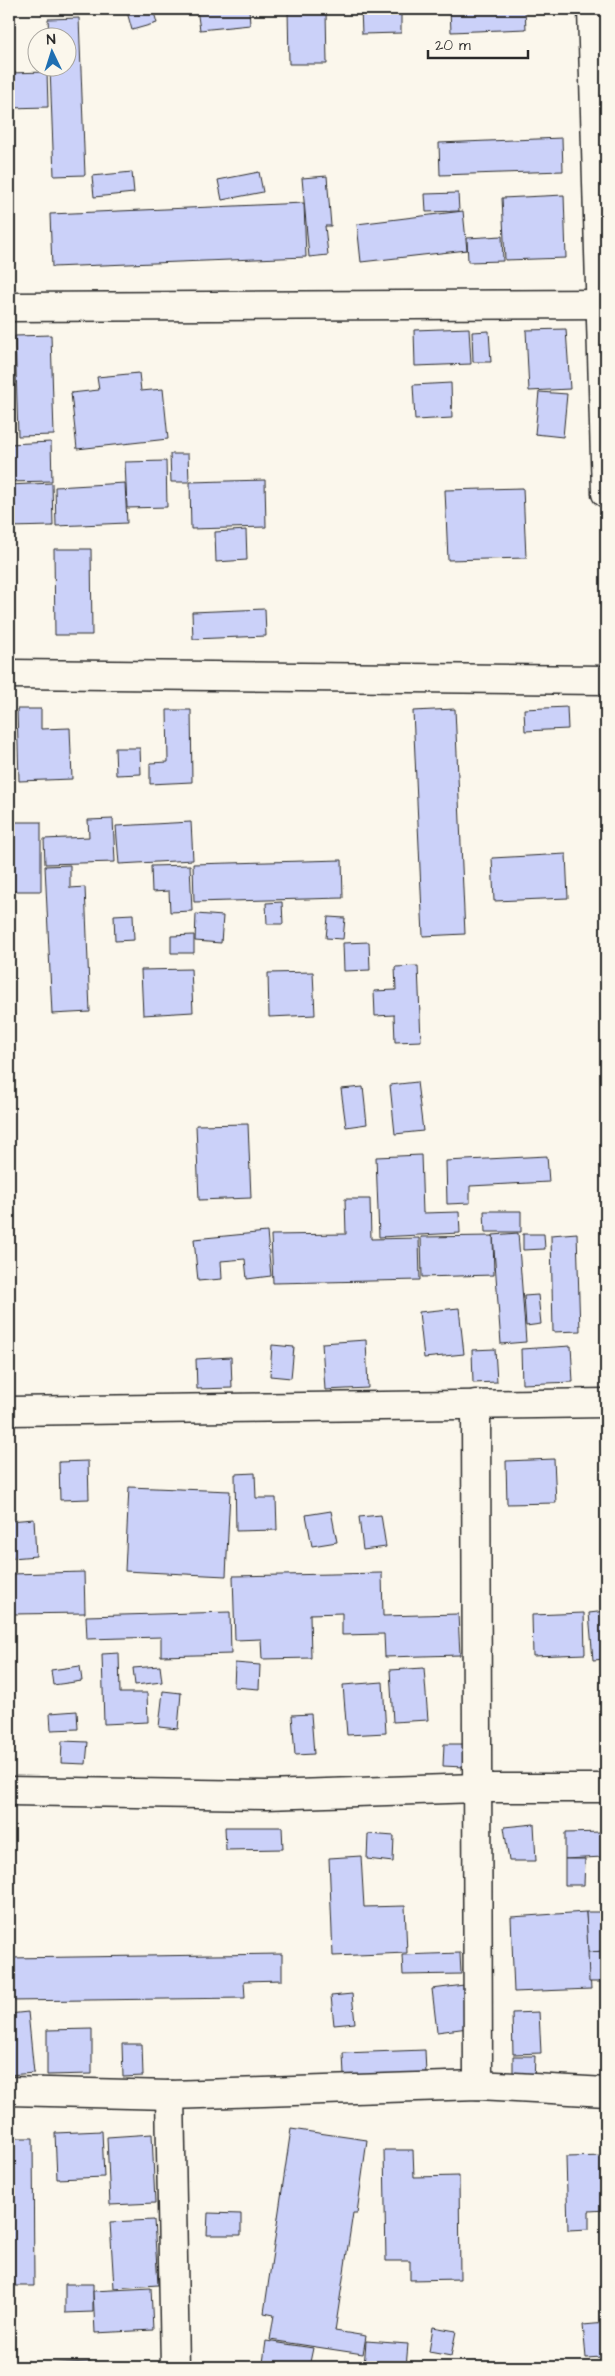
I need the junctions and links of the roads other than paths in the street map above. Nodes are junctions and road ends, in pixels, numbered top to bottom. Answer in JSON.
{"nodes":[{"id":1,"x":592,"y":9,"type":"edge"},
{"id":2,"x":604,"y":303,"type":"edge"},
{"id":3,"x":9,"y":307,"type":"edge"},
{"id":4,"x":606,"y":493,"type":"edge"},
{"id":5,"x":9,"y":674,"type":"edge"},
{"id":6,"x":606,"y":680,"type":"edge"},
{"id":7,"x":606,"y":1403,"type":"edge"},
{"id":8,"x":476,"y":1404,"type":"junction"},
{"id":9,"x":9,"y":1411,"type":"edge"},
{"id":10,"x":477,"y":1788,"type":"junction"},
{"id":11,"x":606,"y":1788,"type":"edge"},
{"id":12,"x":9,"y":1791,"type":"edge"},
{"id":13,"x":478,"y":2085,"type":"junction"},
{"id":14,"x":9,"y":2091,"type":"edge"},
{"id":15,"x":606,"y":2092,"type":"edge"},
{"id":16,"x":170,"y":2096,"type":"junction"},
{"id":17,"x":175,"y":2367,"type":"edge"}],
"edges":[{"from":1,"to":2,"type":"street"},
{"from":2,"to":3,"type":"street"},
{"from":2,"to":4,"type":"street"},
{"from":5,"to":6,"type":"street"},
{"from":7,"to":8,"type":"street"},
{"from":8,"to":9,"type":"street"},
{"from":8,"to":10,"type":"street"},
{"from":10,"to":11,"type":"street"},
{"from":10,"to":12,"type":"street"},
{"from":10,"to":13,"type":"street"},
{"from":13,"to":15,"type":"street"},
{"from":13,"to":16,"type":"street"},
{"from":14,"to":16,"type":"street"},
{"from":16,"to":17,"type":"street"}]}
